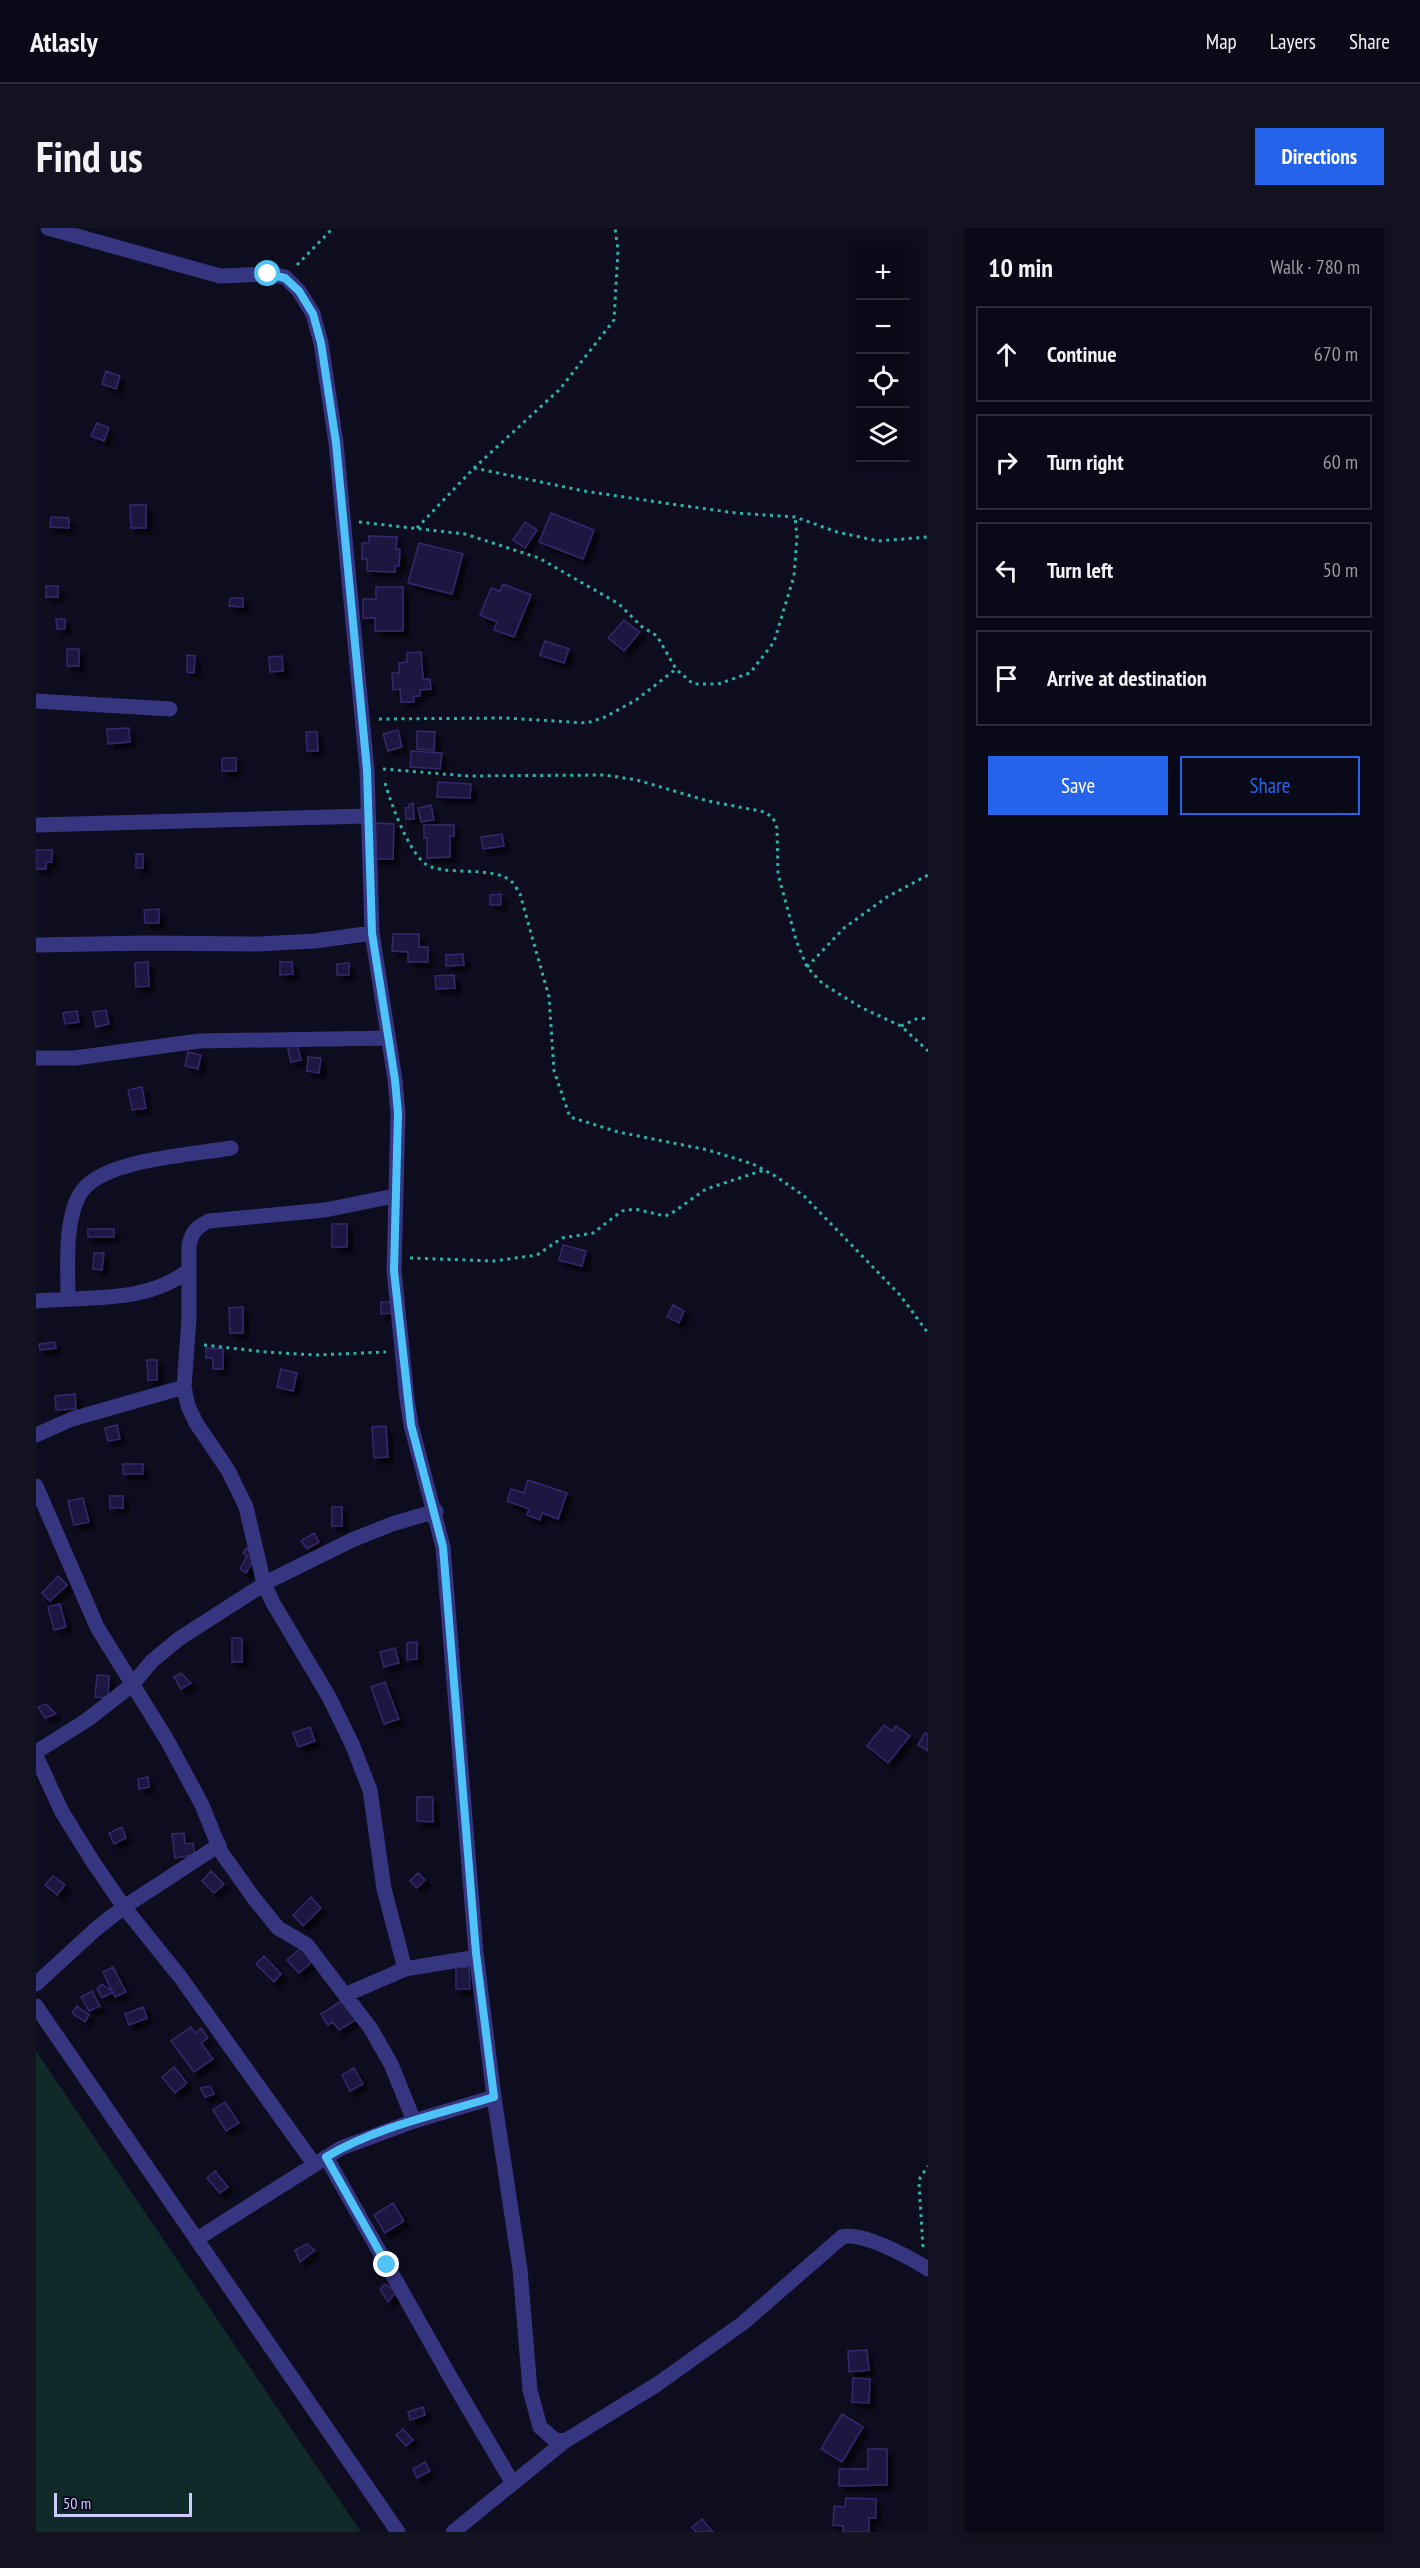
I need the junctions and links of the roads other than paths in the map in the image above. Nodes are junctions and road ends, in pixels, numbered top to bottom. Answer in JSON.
{"nodes":[{"id":1,"x":48,"y":228,"type":"edge"},
{"id":2,"x":36,"y":701,"type":"edge"},
{"id":3,"x":170,"y":709,"type":"dead end"},
{"id":4,"x":368,"y":816,"type":"junction"},
{"id":5,"x":36,"y":825,"type":"edge"},
{"id":6,"x":372,"y":933,"type":"junction"},
{"id":7,"x":36,"y":945,"type":"edge"},
{"id":8,"x":388,"y":1038,"type":"junction"},
{"id":9,"x":36,"y":1058,"type":"edge"},
{"id":10,"x":231,"y":1148,"type":"dead end"},
{"id":11,"x":394,"y":1196,"type":"junction"},
{"id":12,"x":189,"y":1270,"type":"junction"},
{"id":13,"x":68,"y":1299,"type":"junction"},
{"id":14,"x":36,"y":1301,"type":"edge"},
{"id":15,"x":184,"y":1387,"type":"junction"},
{"id":16,"x":36,"y":1434,"type":"edge"},
{"id":17,"x":36,"y":1486,"type":"edge"},
{"id":18,"x":436,"y":1511,"type":"junction"},
{"id":19,"x":264,"y":1584,"type":"junction"},
{"id":20,"x":132,"y":1685,"type":"junction"},
{"id":21,"x":36,"y":1754,"type":"edge"},
{"id":22,"x":219,"y":1845,"type":"junction"},
{"id":23,"x":124,"y":1907,"type":"junction"},
{"id":24,"x":477,"y":1957,"type":"junction"},
{"id":25,"x":405,"y":1969,"type":"junction"},
{"id":26,"x":36,"y":1984,"type":"edge"},
{"id":27,"x":345,"y":1995,"type":"junction"},
{"id":28,"x":36,"y":2006,"type":"edge"},
{"id":29,"x":494,"y":2097,"type":"junction"},
{"id":30,"x":414,"y":2121,"type":"junction"},
{"id":31,"x":320,"y":2160,"type":"junction"},
{"id":32,"x":197,"y":2239,"type":"junction"},
{"id":33,"x":926,"y":2268,"type":"edge"},
{"id":34,"x":565,"y":2441,"type":"junction"},
{"id":35,"x":512,"y":2482,"type":"junction"},
{"id":36,"x":398,"y":2532,"type":"edge"},
{"id":37,"x":453,"y":2532,"type":"edge"}],
"edges":[{"from":1,"to":4,"type":"street"},
{"from":2,"to":3,"type":"street"},
{"from":4,"to":5,"type":"street"},
{"from":4,"to":6,"type":"street"},
{"from":6,"to":7,"type":"street"},
{"from":6,"to":8,"type":"street"},
{"from":8,"to":9,"type":"street"},
{"from":8,"to":11,"type":"street"},
{"from":10,"to":13,"type":"street"},
{"from":11,"to":12,"type":"street"},
{"from":11,"to":18,"type":"street"},
{"from":12,"to":13,"type":"street"},
{"from":12,"to":15,"type":"street"},
{"from":13,"to":14,"type":"street"},
{"from":15,"to":16,"type":"street"},
{"from":15,"to":19,"type":"street"},
{"from":17,"to":20,"type":"street"},
{"from":18,"to":19,"type":"street"},
{"from":18,"to":24,"type":"street"},
{"from":19,"to":20,"type":"street"},
{"from":19,"to":25,"type":"street"},
{"from":20,"to":21,"type":"street"},
{"from":20,"to":22,"type":"street"},
{"from":21,"to":23,"type":"street"},
{"from":22,"to":23,"type":"street"},
{"from":22,"to":27,"type":"street"},
{"from":23,"to":26,"type":"street"},
{"from":23,"to":31,"type":"street"},
{"from":24,"to":25,"type":"street"},
{"from":24,"to":29,"type":"street"},
{"from":25,"to":27,"type":"street"},
{"from":27,"to":30,"type":"street"},
{"from":28,"to":32,"type":"street"},
{"from":29,"to":30,"type":"street"},
{"from":29,"to":34,"type":"street"},
{"from":30,"to":31,"type":"street"},
{"from":31,"to":32,"type":"street"},
{"from":31,"to":35,"type":"street"},
{"from":32,"to":36,"type":"street"},
{"from":33,"to":34,"type":"street"},
{"from":34,"to":35,"type":"street"},
{"from":35,"to":37,"type":"street"}]}
